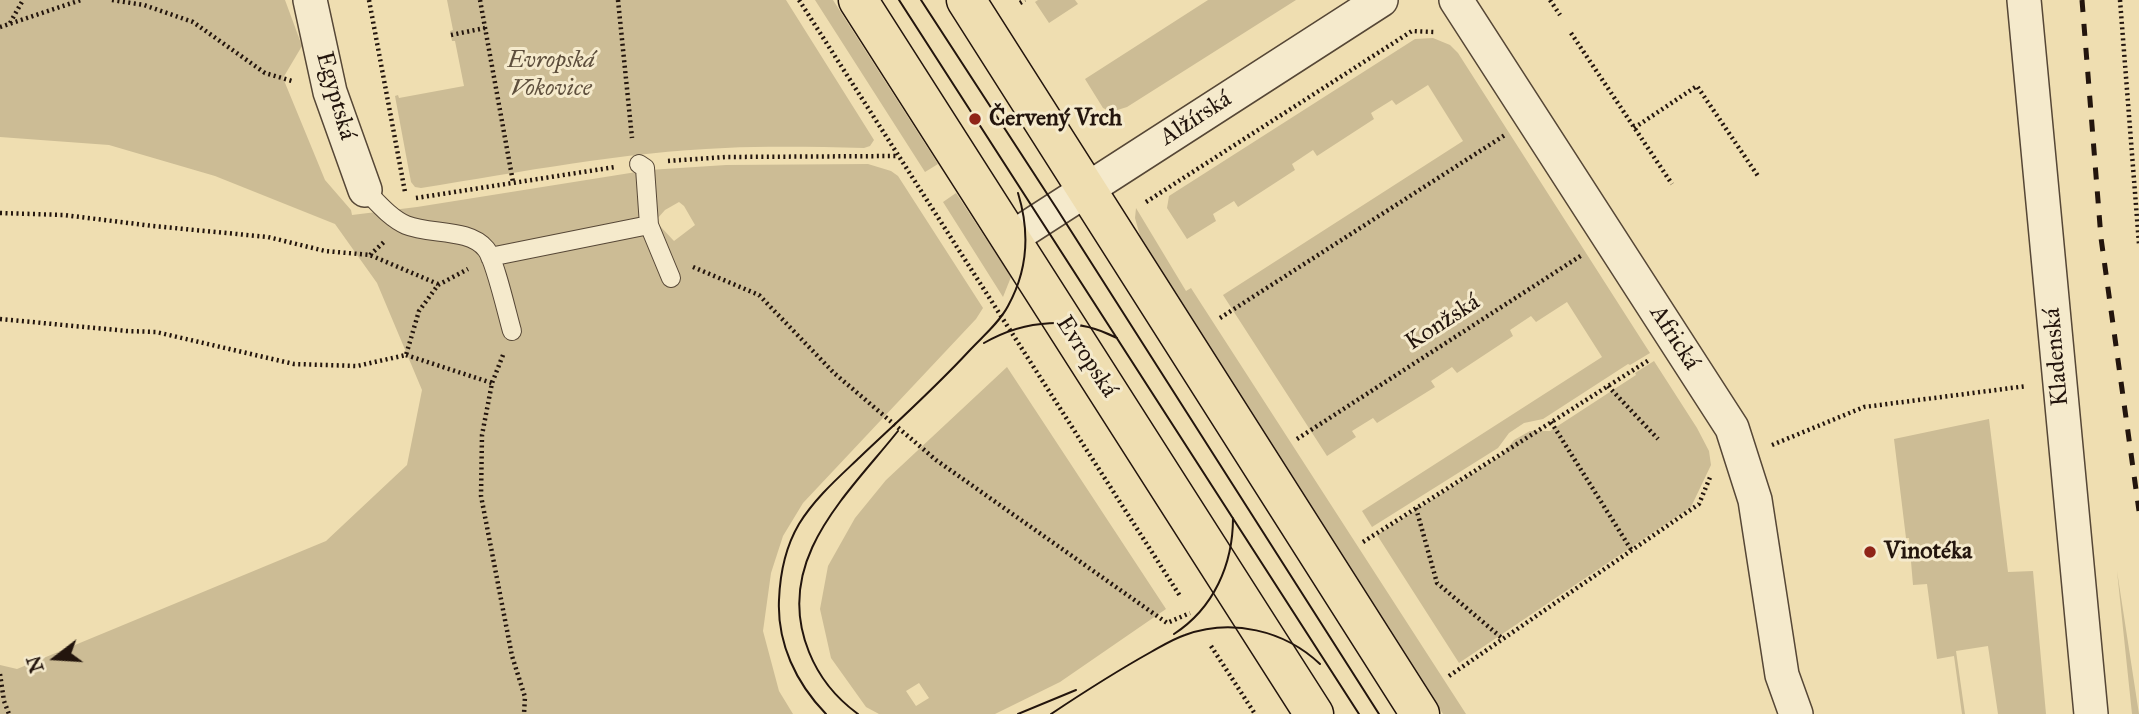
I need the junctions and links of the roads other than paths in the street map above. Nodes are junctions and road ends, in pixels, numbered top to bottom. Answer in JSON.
{"nodes":[{"id":1,"x":310,"y":0,"type":"edge"},
{"id":2,"x":858,"y":0,"type":"edge"},
{"id":3,"x":966,"y":0,"type":"edge"},
{"id":4,"x":1381,"y":0,"type":"edge"},
{"id":5,"x":1456,"y":0,"type":"edge"},
{"id":6,"x":2024,"y":0,"type":"edge"},
{"id":7,"x":636,"y":157,"type":"road end"},
{"id":8,"x":1087,"y":189,"type":"junction"},
{"id":9,"x":365,"y":190,"type":"joint"},
{"id":10,"x":649,"y":225,"type":"junction"},
{"id":11,"x":1010,"y":239,"type":"junction"},
{"id":12,"x":490,"y":257,"type":"junction"},
{"id":13,"x":671,"y":278,"type":"dead end"},
{"id":14,"x":512,"y":331,"type":"road end"},
{"id":15,"x":1314,"y":714,"type":"edge"},
{"id":16,"x":1420,"y":714,"type":"edge"},
{"id":17,"x":1796,"y":714,"type":"edge"},
{"id":18,"x":2091,"y":714,"type":"edge"}],
"edges":[{"from":1,"to":9,"type":"street","name":"Egyptská"},
{"from":2,"to":11,"type":"main road","name":"Evropská"},
{"from":3,"to":8,"type":"main road"},
{"from":4,"to":8,"type":"street","name":"Alžírská"},
{"from":5,"to":17,"type":"street","name":"Africká"},
{"from":6,"to":18,"type":"street","name":"Kladenská"},
{"from":7,"to":10,"type":"lane"},
{"from":8,"to":11,"type":"street","name":"Alžírská"},
{"from":8,"to":16,"type":"main road"},
{"from":9,"to":12,"type":"lane"},
{"from":10,"to":12,"type":"lane"},
{"from":10,"to":13,"type":"lane"},
{"from":11,"to":15,"type":"main road","name":"Evropská"},
{"from":12,"to":14,"type":"lane"}]}
